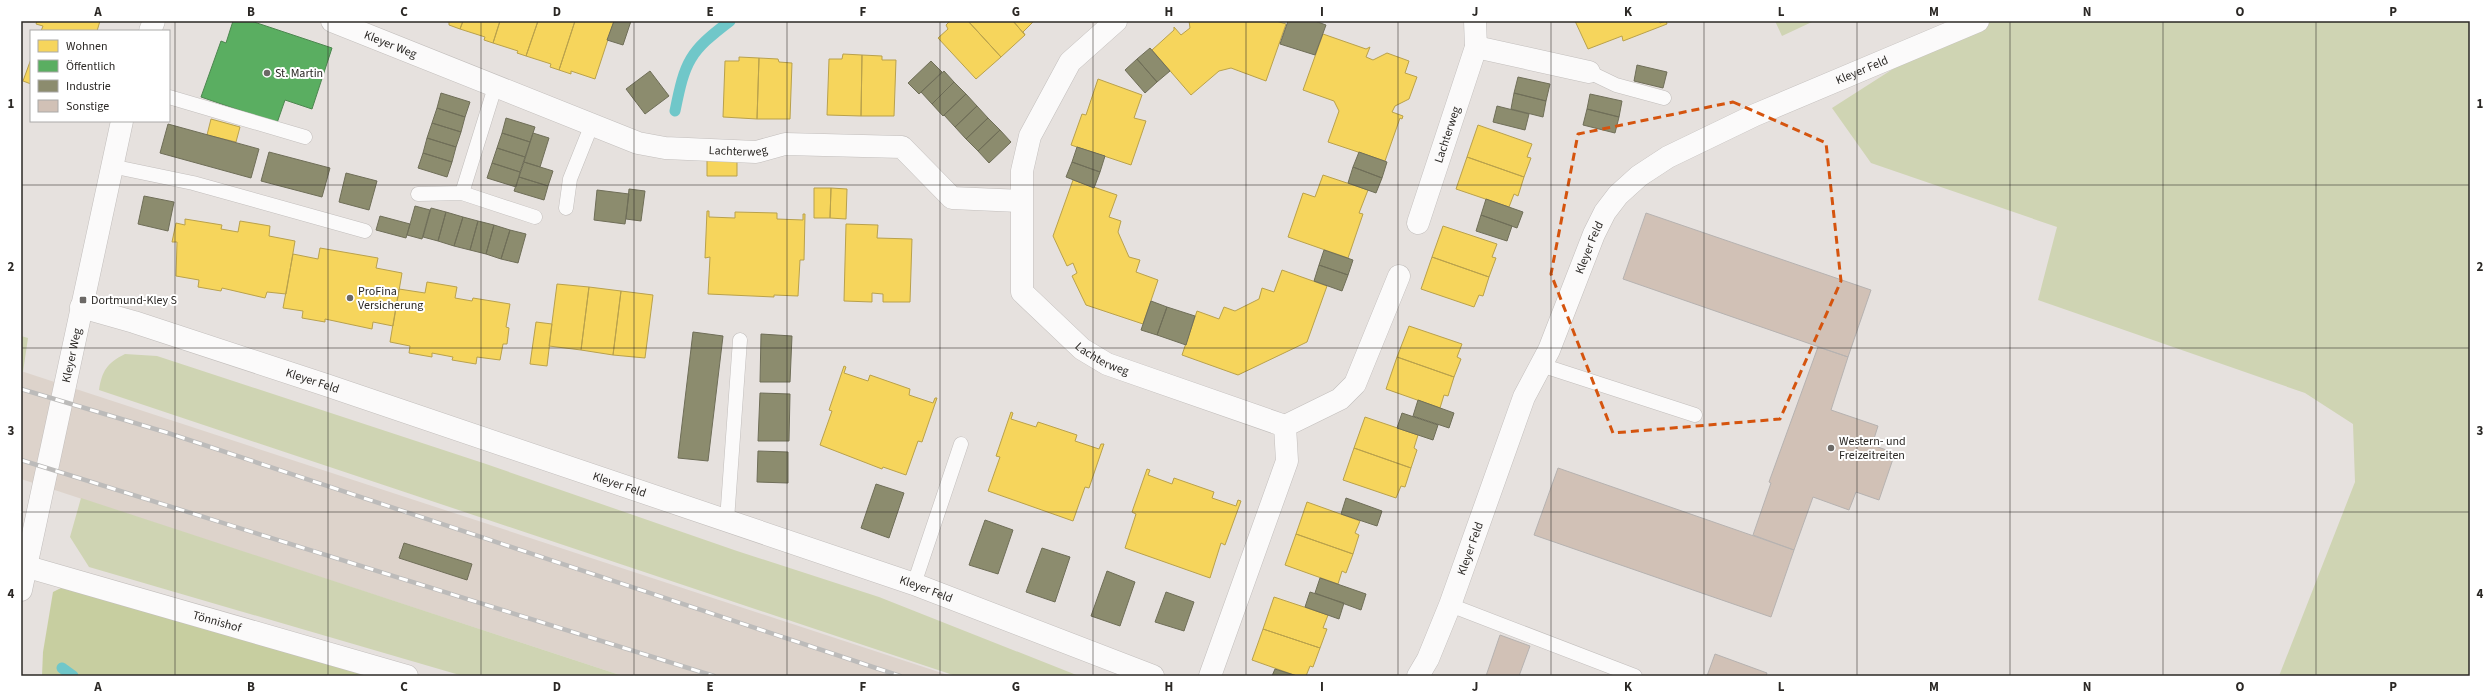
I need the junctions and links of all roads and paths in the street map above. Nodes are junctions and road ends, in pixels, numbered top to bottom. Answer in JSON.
{"nodes":[{"id":1,"x":332,"y":21,"type":"edge"},
{"id":2,"x":1116,"y":21,"type":"edge"},
{"id":3,"x":1475,"y":21,"type":"edge"},
{"id":4,"x":1978,"y":21,"type":"edge"},
{"id":5,"x":1476,"y":47,"type":"junction"},
{"id":6,"x":448,"y":68,"type":"joint"},
{"id":7,"x":1589,"y":72,"type":"joint"},
{"id":8,"x":495,"y":86,"type":"junction"},
{"id":9,"x":170,"y":97,"type":"edge"},
{"id":10,"x":1664,"y":98,"type":"dead end"},
{"id":11,"x":122,"y":122,"type":"edge"},
{"id":12,"x":592,"y":124,"type":"junction"},
{"id":13,"x":305,"y":137,"type":"dead end"},
{"id":14,"x":111,"y":166,"type":"junction"},
{"id":15,"x":462,"y":193,"type":"junction"},
{"id":16,"x":418,"y":194,"type":"dead end"},
{"id":17,"x":1021,"y":201,"type":"junction"},
{"id":18,"x":566,"y":208,"type":"dead end"},
{"id":19,"x":535,"y":217,"type":"dead end"},
{"id":20,"x":1418,"y":223,"type":"dead end"},
{"id":21,"x":365,"y":231,"type":"dead end"},
{"id":22,"x":1400,"y":276,"type":"dead end"},
{"id":23,"x":81,"y":308,"type":"junction"},
{"id":24,"x":740,"y":340,"type":"dead end"},
{"id":25,"x":1541,"y":365,"type":"junction"},
{"id":26,"x":1695,"y":415,"type":"dead end"},
{"id":27,"x":1285,"y":426,"type":"junction"},
{"id":28,"x":961,"y":444,"type":"dead end"},
{"id":29,"x":727,"y":520,"type":"junction"},
{"id":30,"x":24,"y":566,"type":"edge"},
{"id":31,"x":914,"y":584,"type":"junction"},
{"id":32,"x":21,"y":590,"type":"edge"},
{"id":33,"x":1450,"y":605,"type":"junction"},
{"id":34,"x":407,"y":676,"type":"edge"},
{"id":35,"x":1153,"y":676,"type":"edge"},
{"id":36,"x":1210,"y":676,"type":"edge"},
{"id":37,"x":1418,"y":676,"type":"edge"},
{"id":38,"x":1635,"y":676,"type":"edge"}],
"edges":[{"from":1,"to":6,"type":"street","name":"Kleyer Weg"},
{"from":2,"to":17,"type":"street","name":"Lachterweg"},
{"from":3,"to":5,"type":"street","name":"Lachterweg"},
{"from":4,"to":25,"type":"street","name":"Kleyer Feld"},
{"from":5,"to":7,"type":"street"},
{"from":5,"to":20,"type":"street","name":"Lachterweg"},
{"from":6,"to":8,"type":"street","name":"Lachterweg"},
{"from":7,"to":10,"type":"lane"},
{"from":8,"to":12,"type":"street","name":"Lachterweg"},
{"from":8,"to":15,"type":"lane"},
{"from":9,"to":13,"type":"lane"},
{"from":11,"to":14,"type":"street","name":"Kleyer Weg"},
{"from":12,"to":17,"type":"street","name":"Lachterweg"},
{"from":12,"to":18,"type":"lane"},
{"from":14,"to":21,"type":"lane"},
{"from":14,"to":23,"type":"street","name":"Kleyer Weg"},
{"from":15,"to":16,"type":"lane"},
{"from":15,"to":19,"type":"lane"},
{"from":17,"to":27,"type":"street","name":"Lachterweg"},
{"from":22,"to":27,"type":"street"},
{"from":23,"to":29,"type":"street","name":"Kleyer Feld"},
{"from":23,"to":30,"type":"street","name":"Kleyer Weg"},
{"from":24,"to":29,"type":"lane"},
{"from":25,"to":26,"type":"lane"},
{"from":25,"to":33,"type":"street","name":"Kleyer Feld"},
{"from":27,"to":36,"type":"street"},
{"from":28,"to":31,"type":"lane"},
{"from":29,"to":31,"type":"street","name":"Kleyer Feld"},
{"from":30,"to":32,"type":"street","name":"Kleyer Weg"},
{"from":30,"to":34,"type":"street","name":"Tönnishof"},
{"from":31,"to":35,"type":"street","name":"Kleyer Feld"},
{"from":33,"to":37,"type":"street","name":"Kleyer Feld"},
{"from":33,"to":38,"type":"lane"}]}
